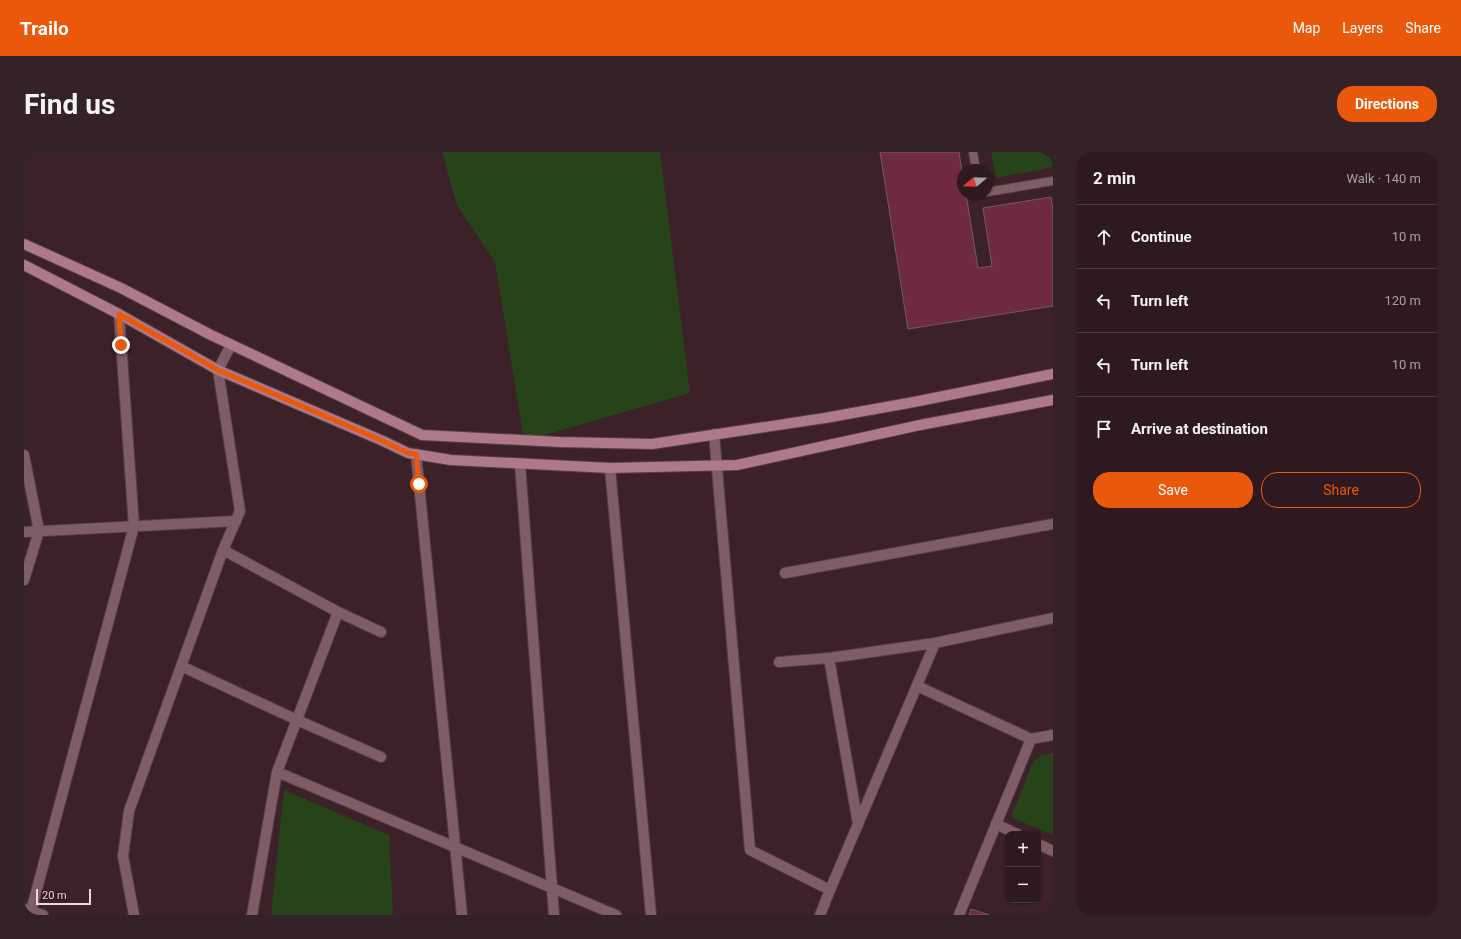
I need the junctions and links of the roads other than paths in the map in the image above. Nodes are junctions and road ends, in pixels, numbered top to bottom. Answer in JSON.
{"nodes":[{"id":1,"x":973,"y":152,"type":"edge"},
{"id":2,"x":975,"y":164,"type":"edge"},
{"id":3,"x":1053,"y":181,"type":"edge"},
{"id":4,"x":993,"y":191,"type":"edge"},
{"id":5,"x":24,"y":244,"type":"edge"},
{"id":6,"x":24,"y":265,"type":"edge"},
{"id":7,"x":119,"y":314,"type":"junction"},
{"id":8,"x":231,"y":345,"type":"junction"},
{"id":9,"x":218,"y":370,"type":"junction"},
{"id":10,"x":1053,"y":374,"type":"edge"},
{"id":11,"x":1053,"y":400,"type":"edge"},
{"id":12,"x":714,"y":434,"type":"junction"},
{"id":13,"x":416,"y":454,"type":"junction"},
{"id":14,"x":24,"y":455,"type":"edge"},
{"id":15,"x":520,"y":464,"type":"junction"},
{"id":16,"x":715,"y":466,"type":"junction"},
{"id":17,"x":610,"y":468,"type":"junction"},
{"id":18,"x":236,"y":521,"type":"junction"},
{"id":19,"x":1053,"y":524,"type":"edge"},
{"id":20,"x":134,"y":526,"type":"junction"},
{"id":21,"x":38,"y":531,"type":"junction"},
{"id":22,"x":24,"y":532,"type":"edge"},
{"id":23,"x":223,"y":550,"type":"junction"},
{"id":24,"x":785,"y":573,"type":"dead end"},
{"id":25,"x":24,"y":580,"type":"edge"},
{"id":26,"x":338,"y":612,"type":"junction"},
{"id":27,"x":1053,"y":618,"type":"edge"},
{"id":28,"x":381,"y":632,"type":"dead end"},
{"id":29,"x":935,"y":644,"type":"junction"},
{"id":30,"x":829,"y":658,"type":"junction"},
{"id":31,"x":779,"y":662,"type":"dead end"},
{"id":32,"x":181,"y":666,"type":"junction"},
{"id":33,"x":917,"y":686,"type":"junction"},
{"id":34,"x":297,"y":720,"type":"junction"},
{"id":35,"x":1053,"y":736,"type":"edge"},
{"id":36,"x":1030,"y":739,"type":"junction"},
{"id":37,"x":381,"y":757,"type":"dead end"},
{"id":38,"x":277,"y":772,"type":"junction"},
{"id":39,"x":858,"y":824,"type":"junction"},
{"id":40,"x":996,"y":824,"type":"junction"},
{"id":41,"x":1011,"y":831,"type":"edge"},
{"id":42,"x":1041,"y":845,"type":"edge"},
{"id":43,"x":456,"y":848,"type":"junction"},
{"id":44,"x":1053,"y":851,"type":"edge"},
{"id":45,"x":552,"y":888,"type":"junction"},
{"id":46,"x":830,"y":890,"type":"junction"},
{"id":47,"x":27,"y":910,"type":"edge"},
{"id":48,"x":43,"y":915,"type":"edge"},
{"id":49,"x":134,"y":915,"type":"edge"},
{"id":50,"x":252,"y":915,"type":"edge"},
{"id":51,"x":462,"y":915,"type":"edge"},
{"id":52,"x":554,"y":915,"type":"edge"},
{"id":53,"x":616,"y":915,"type":"edge"},
{"id":54,"x":651,"y":915,"type":"edge"},
{"id":55,"x":820,"y":915,"type":"edge"},
{"id":56,"x":959,"y":915,"type":"edge"}],
"edges":[{"from":1,"to":2,"type":"lane"},
{"from":3,"to":4,"type":"lane"},
{"from":5,"to":8,"type":"street"},
{"from":6,"to":7,"type":"street"},
{"from":7,"to":9,"type":"street"},
{"from":7,"to":20,"type":"street"},
{"from":8,"to":9,"type":"street"},
{"from":8,"to":12,"type":"street"},
{"from":9,"to":13,"type":"street"},
{"from":9,"to":18,"type":"street"},
{"from":10,"to":12,"type":"street"},
{"from":11,"to":16,"type":"street"},
{"from":12,"to":16,"type":"street"},
{"from":13,"to":15,"type":"street"},
{"from":13,"to":43,"type":"street"},
{"from":14,"to":21,"type":"street"},
{"from":15,"to":17,"type":"street"},
{"from":15,"to":45,"type":"street"},
{"from":16,"to":17,"type":"street"},
{"from":16,"to":46,"type":"street"},
{"from":17,"to":54,"type":"street"},
{"from":18,"to":20,"type":"street"},
{"from":18,"to":23,"type":"street"},
{"from":19,"to":24,"type":"street"},
{"from":20,"to":21,"type":"street"},
{"from":20,"to":47,"type":"street"},
{"from":21,"to":22,"type":"street"},
{"from":21,"to":25,"type":"street"},
{"from":23,"to":26,"type":"street"},
{"from":23,"to":32,"type":"street"},
{"from":26,"to":28,"type":"street"},
{"from":26,"to":34,"type":"street"},
{"from":27,"to":29,"type":"street"},
{"from":29,"to":30,"type":"street"},
{"from":29,"to":33,"type":"street"},
{"from":30,"to":31,"type":"street"},
{"from":30,"to":39,"type":"street"},
{"from":32,"to":34,"type":"street"},
{"from":32,"to":49,"type":"street"},
{"from":33,"to":36,"type":"street"},
{"from":33,"to":39,"type":"street"},
{"from":34,"to":37,"type":"street"},
{"from":34,"to":38,"type":"street"},
{"from":35,"to":36,"type":"street"},
{"from":36,"to":40,"type":"street"},
{"from":38,"to":43,"type":"street"},
{"from":38,"to":50,"type":"street"},
{"from":39,"to":46,"type":"street"},
{"from":40,"to":41,"type":"street"},
{"from":40,"to":56,"type":"street"},
{"from":42,"to":44,"type":"street"},
{"from":43,"to":45,"type":"street"},
{"from":43,"to":51,"type":"street"},
{"from":45,"to":52,"type":"street"},
{"from":45,"to":53,"type":"street"},
{"from":46,"to":55,"type":"street"},
{"from":47,"to":48,"type":"street"}]}
